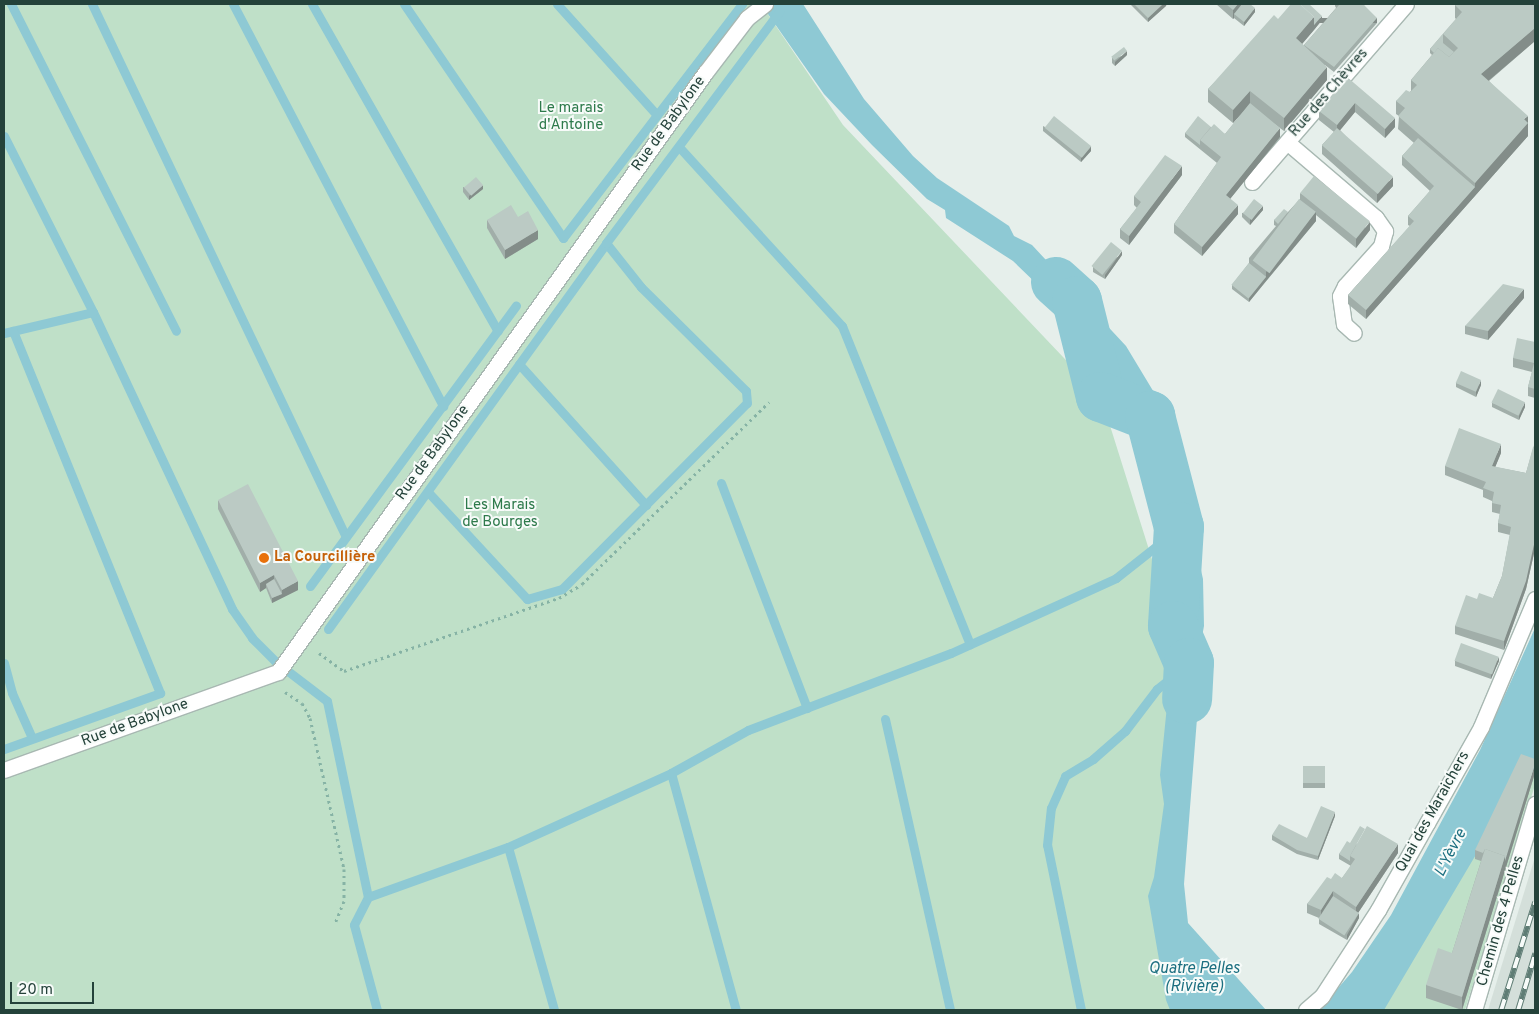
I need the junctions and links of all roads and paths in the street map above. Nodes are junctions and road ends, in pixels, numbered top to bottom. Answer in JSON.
{"nodes":[{"id":1,"x":765,"y":4,"type":"edge"},
{"id":2,"x":1406,"y":4,"type":"edge"},
{"id":3,"x":1287,"y":142,"type":"junction"},
{"id":4,"x":1252,"y":182,"type":"dead end"},
{"id":5,"x":1354,"y":333,"type":"dead end"},
{"id":6,"x":769,"y":402,"type":"dead end"},
{"id":7,"x":1535,"y":599,"type":"edge"},
{"id":8,"x":297,"y":644,"type":"junction"},
{"id":9,"x":263,"y":678,"type":"junction"},
{"id":10,"x":4,"y":770,"type":"edge"},
{"id":11,"x":1535,"y":804,"type":"edge"},
{"id":12,"x":335,"y":923,"type":"dead end"},
{"id":13,"x":1306,"y":1010,"type":"edge"},
{"id":14,"x":1474,"y":1010,"type":"edge"}],
"edges":[{"from":1,"to":8,"type":"street","name":"Rue de Babylone"},
{"from":2,"to":3,"type":"street","name":"Rue des Chèvres"},
{"from":3,"to":4,"type":"street","name":"Rue des Chèvres"},
{"from":3,"to":5,"type":"street"},
{"from":6,"to":8,"type":"path"},
{"from":7,"to":13,"type":"street","name":"Quai des Maraichers"},
{"from":8,"to":9,"type":"street","name":"Rue de Babylone"},
{"from":9,"to":10,"type":"street","name":"Rue de Babylone"},
{"from":9,"to":12,"type":"path"},
{"from":11,"to":14,"type":"street","name":"Chemin des 4 Pelles"}]}
